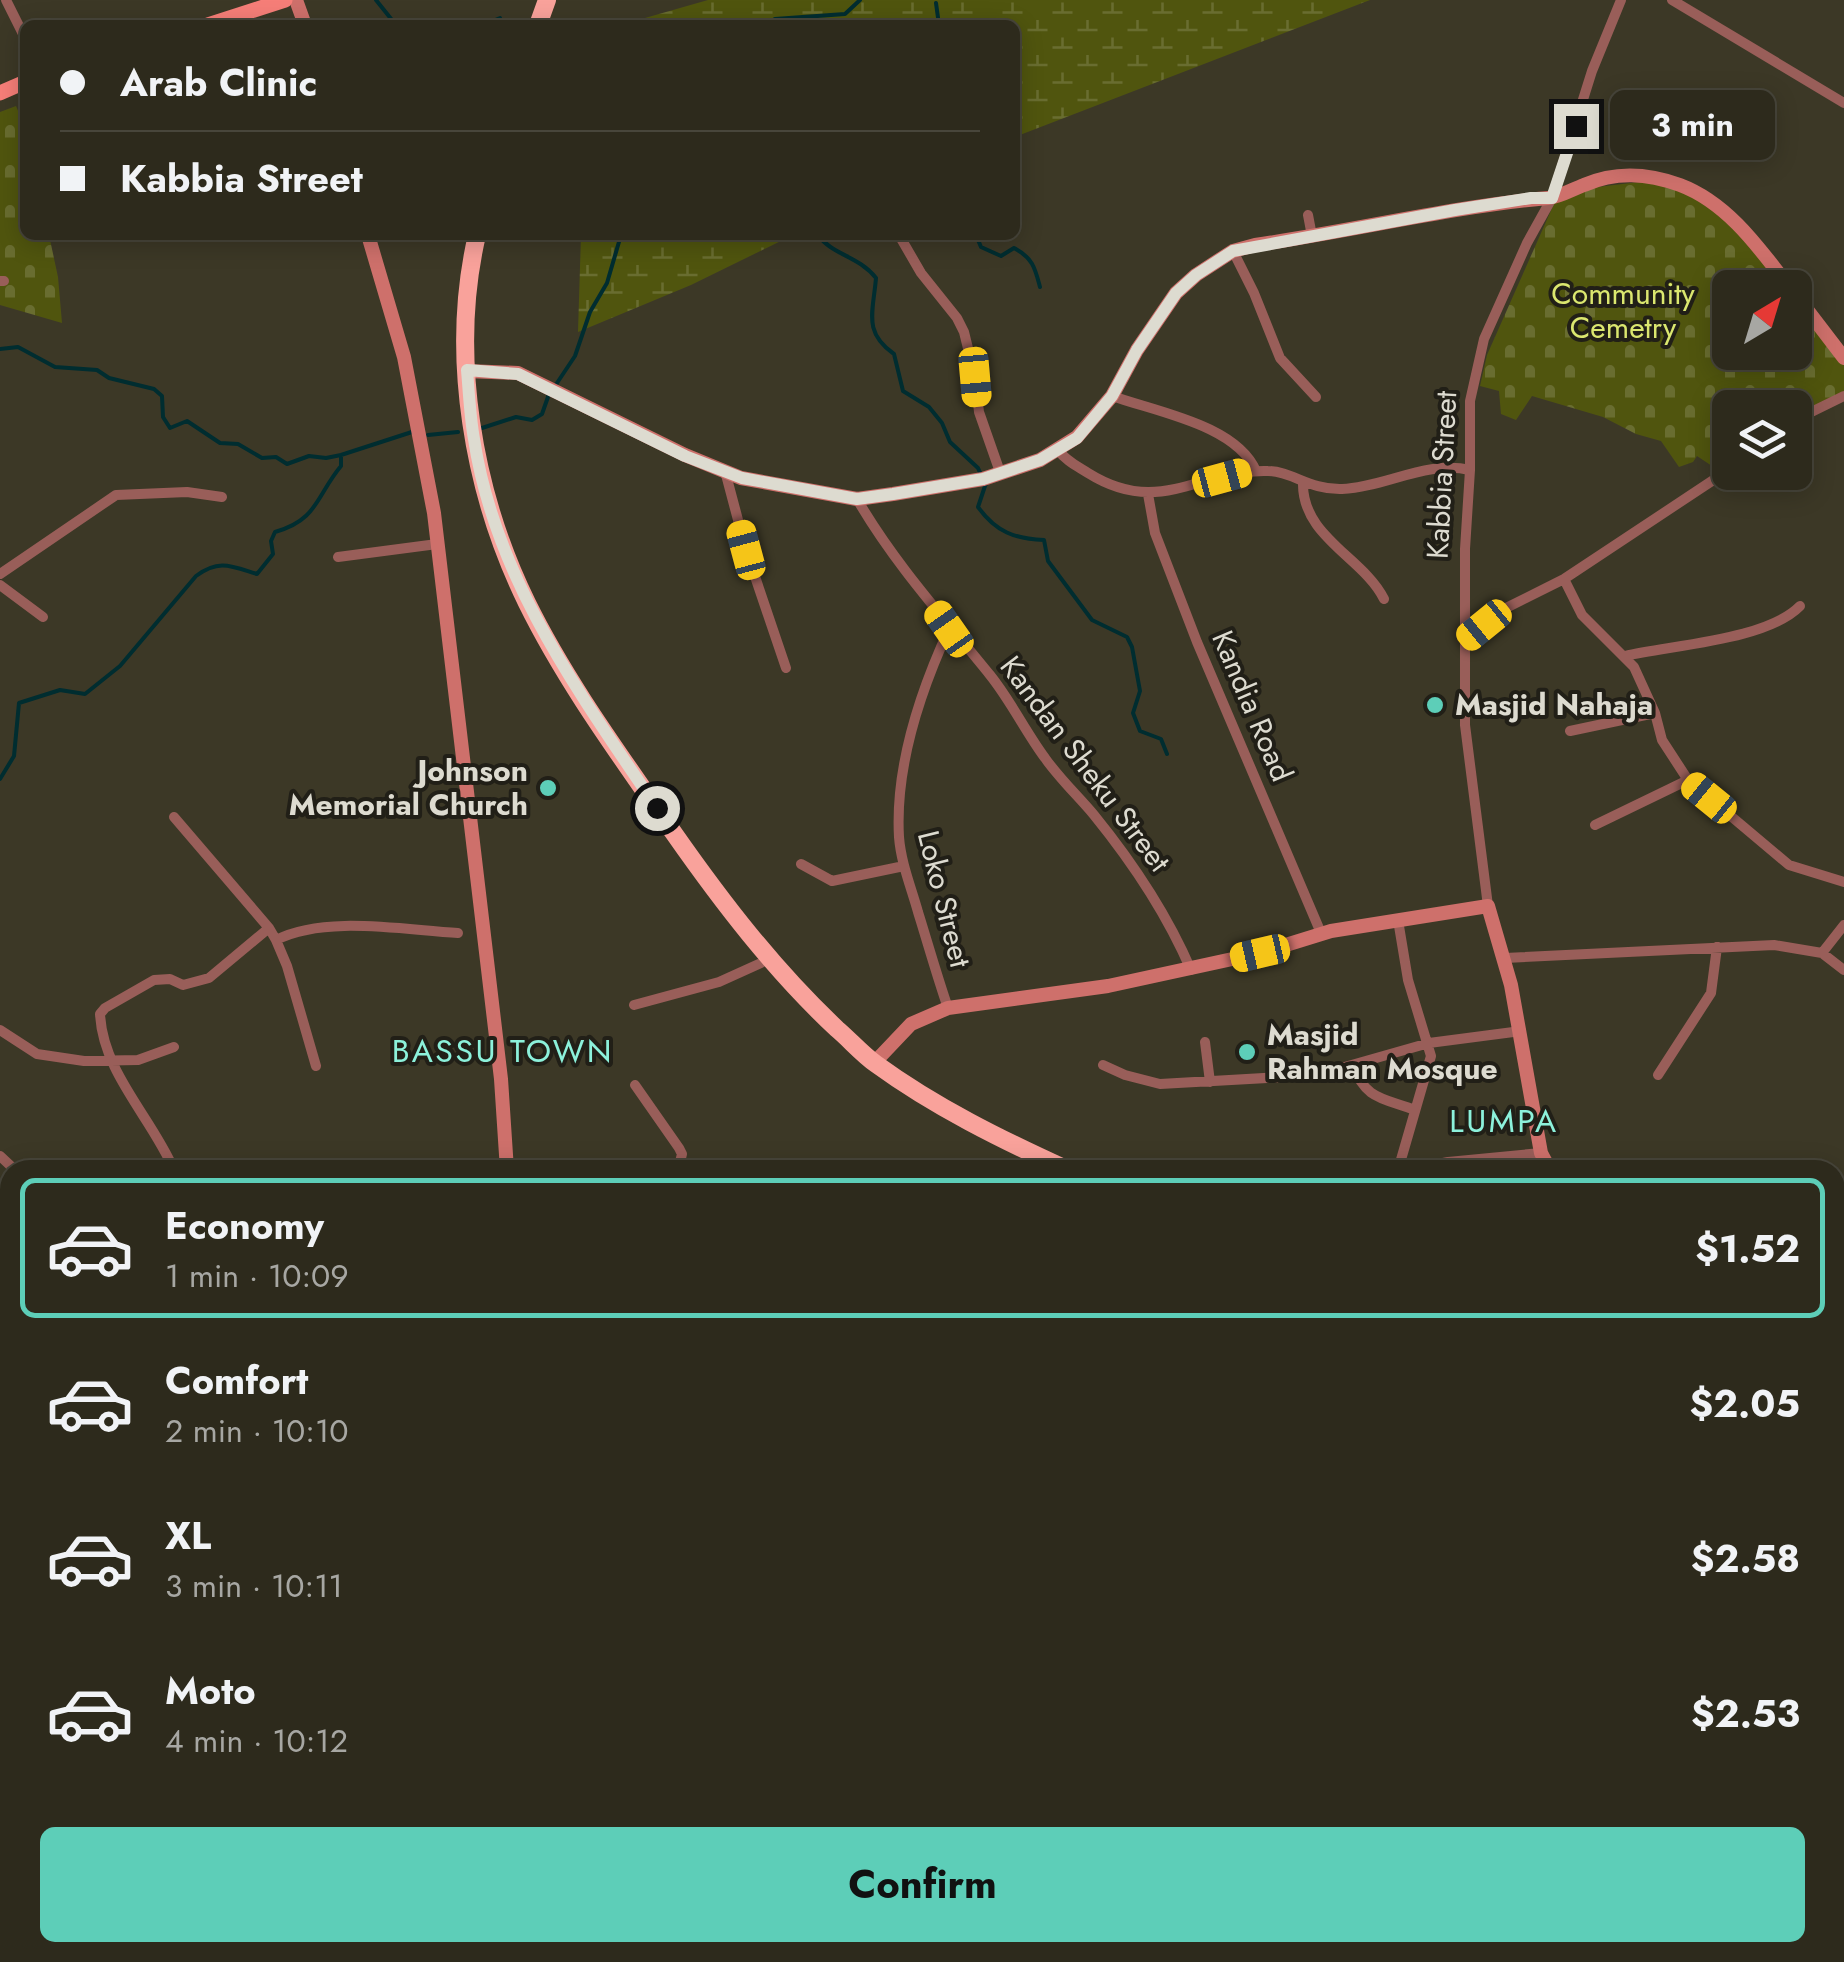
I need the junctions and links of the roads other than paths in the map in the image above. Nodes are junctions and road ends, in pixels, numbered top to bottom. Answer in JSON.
{"nodes":[{"id":1,"x":6,"y":0,"type":"edge"},
{"id":2,"x":285,"y":0,"type":"edge"},
{"id":3,"x":1621,"y":0,"type":"edge"},
{"id":4,"x":1672,"y":0,"type":"edge"},
{"id":5,"x":223,"y":20,"type":"edge"},
{"id":6,"x":20,"y":28,"type":"edge"},
{"id":7,"x":1844,"y":103,"type":"edge"},
{"id":8,"x":1552,"y":198,"type":"junction"},
{"id":9,"x":1308,"y":215,"type":"dead end"},
{"id":10,"x":1312,"y":236,"type":"junction"},
{"id":11,"x":369,"y":240,"type":"edge"},
{"id":12,"x":466,"y":240,"type":"edge"},
{"id":13,"x":476,"y":240,"type":"edge"},
{"id":14,"x":902,"y":240,"type":"edge"},
{"id":15,"x":1233,"y":251,"type":"junction"},
{"id":16,"x":1775,"y":270,"type":"edge"},
{"id":17,"x":1812,"y":316,"type":"edge"},
{"id":18,"x":1844,"y":358,"type":"edge"},
{"id":19,"x":467,"y":370,"type":"junction"},
{"id":20,"x":1112,"y":396,"type":"junction"},
{"id":21,"x":1316,"y":396,"type":"dead end"},
{"id":22,"x":1844,"y":396,"type":"edge"},
{"id":23,"x":1812,"y":412,"type":"edge"},
{"id":24,"x":1058,"y":450,"type":"junction"},
{"id":25,"x":1256,"y":470,"type":"junction"},
{"id":26,"x":1470,"y":470,"type":"junction"},
{"id":27,"x":725,"y":471,"type":"junction"},
{"id":28,"x":1000,"y":472,"type":"junction"},
{"id":29,"x":1712,"y":481,"type":"edge"},
{"id":30,"x":1303,"y":483,"type":"junction"},
{"id":31,"x":1148,"y":494,"type":"junction"},
{"id":32,"x":222,"y":497,"type":"dead end"},
{"id":33,"x":857,"y":499,"type":"junction"},
{"id":34,"x":437,"y":544,"type":"junction"},
{"id":35,"x":338,"y":557,"type":"dead end"},
{"id":36,"x":0,"y":574,"type":"edge"},
{"id":37,"x":1564,"y":580,"type":"junction"},
{"id":38,"x":0,"y":586,"type":"edge"},
{"id":39,"x":1384,"y":600,"type":"dead end"},
{"id":40,"x":1800,"y":606,"type":"dead end"},
{"id":41,"x":42,"y":616,"type":"dead end"},
{"id":42,"x":949,"y":629,"type":"junction"},
{"id":43,"x":1466,"y":640,"type":"junction"},
{"id":44,"x":1624,"y":656,"type":"junction"},
{"id":45,"x":786,"y":668,"type":"dead end"},
{"id":46,"x":1655,"y":713,"type":"junction"},
{"id":47,"x":1570,"y":730,"type":"dead end"},
{"id":48,"x":1688,"y":780,"type":"junction"},
{"id":49,"x":174,"y":817,"type":"dead end"},
{"id":50,"x":1595,"y":825,"type":"dead end"},
{"id":51,"x":801,"y":864,"type":"dead end"},
{"id":52,"x":904,"y":866,"type":"junction"},
{"id":53,"x":1844,"y":881,"type":"edge"},
{"id":54,"x":1488,"y":906,"type":"junction"},
{"id":55,"x":1398,"y":920,"type":"junction"},
{"id":56,"x":1844,"y":925,"type":"edge"},
{"id":57,"x":269,"y":928,"type":"junction"},
{"id":58,"x":458,"y":933,"type":"dead end"},
{"id":59,"x":1321,"y":934,"type":"junction"},
{"id":60,"x":276,"y":940,"type":"junction"},
{"id":61,"x":1716,"y":947,"type":"junction"},
{"id":62,"x":1822,"y":953,"type":"junction"},
{"id":63,"x":1505,"y":958,"type":"junction"},
{"id":64,"x":761,"y":963,"type":"junction"},
{"id":65,"x":1191,"y":970,"type":"junction"},
{"id":66,"x":1844,"y":970,"type":"edge"},
{"id":67,"x":634,"y":1005,"type":"dead end"},
{"id":68,"x":948,"y":1008,"type":"junction"},
{"id":69,"x":0,"y":1030,"type":"edge"},
{"id":70,"x":1520,"y":1031,"type":"junction"},
{"id":71,"x":1205,"y":1042,"type":"dead end"},
{"id":72,"x":1429,"y":1043,"type":"junction"},
{"id":73,"x":174,"y":1047,"type":"dead end"},
{"id":74,"x":112,"y":1062,"type":"junction"},
{"id":75,"x":874,"y":1063,"type":"junction"},
{"id":76,"x":1353,"y":1065,"type":"junction"},
{"id":77,"x":316,"y":1066,"type":"dead end"},
{"id":78,"x":1104,"y":1066,"type":"dead end"},
{"id":79,"x":1658,"y":1075,"type":"dead end"},
{"id":80,"x":1210,"y":1082,"type":"junction"},
{"id":81,"x":634,"y":1086,"type":"dead end"},
{"id":82,"x":1415,"y":1110,"type":"junction"},
{"id":83,"x":1541,"y":1153,"type":"junction"},
{"id":84,"x":167,"y":1160,"type":"edge"},
{"id":85,"x":507,"y":1160,"type":"edge"},
{"id":86,"x":680,"y":1160,"type":"edge"},
{"id":87,"x":1026,"y":1160,"type":"edge"},
{"id":88,"x":1047,"y":1160,"type":"edge"},
{"id":89,"x":1401,"y":1160,"type":"edge"},
{"id":90,"x":1491,"y":1160,"type":"edge"},
{"id":91,"x":1545,"y":1160,"type":"edge"}],
"edges":[{"from":1,"to":6,"type":"street"},
{"from":2,"to":5,"type":"main road"},
{"from":3,"to":8,"type":"street","name":"Kabbia Street"},
{"from":4,"to":7,"type":"street"},
{"from":8,"to":10,"type":"street"},
{"from":8,"to":16,"type":"street"},
{"from":8,"to":26,"type":"street","name":"Kabbia Street"},
{"from":9,"to":10,"type":"street"},
{"from":10,"to":15,"type":"street"},
{"from":11,"to":34,"type":"street"},
{"from":12,"to":64,"type":"highway"},
{"from":13,"to":19,"type":"highway"},
{"from":14,"to":28,"type":"street"},
{"from":15,"to":20,"type":"street"},
{"from":15,"to":21,"type":"street"},
{"from":17,"to":18,"type":"street"},
{"from":19,"to":27,"type":"street"},
{"from":19,"to":75,"type":"highway"},
{"from":20,"to":24,"type":"street"},
{"from":20,"to":25,"type":"street"},
{"from":22,"to":23,"type":"street"},
{"from":24,"to":28,"type":"street"},
{"from":24,"to":31,"type":"street"},
{"from":25,"to":30,"type":"street"},
{"from":25,"to":31,"type":"street"},
{"from":26,"to":30,"type":"street"},
{"from":26,"to":43,"type":"street","name":"Kabbia Street"},
{"from":27,"to":33,"type":"street"},
{"from":27,"to":45,"type":"street"},
{"from":28,"to":33,"type":"street"},
{"from":29,"to":37,"type":"street"},
{"from":30,"to":39,"type":"street"},
{"from":31,"to":59,"type":"street","name":"Kandia Road"},
{"from":32,"to":36,"type":"street"},
{"from":33,"to":42,"type":"street","name":"Kandan Sheku Street"},
{"from":34,"to":35,"type":"street"},
{"from":34,"to":85,"type":"street"},
{"from":37,"to":43,"type":"street"},
{"from":37,"to":44,"type":"street"},
{"from":38,"to":41,"type":"street"},
{"from":40,"to":44,"type":"street"},
{"from":42,"to":52,"type":"street","name":"Loko Street"},
{"from":42,"to":65,"type":"street","name":"Kandan Sheku Street"},
{"from":43,"to":54,"type":"street","name":"Kabbia Street"},
{"from":44,"to":46,"type":"street"},
{"from":46,"to":47,"type":"street"},
{"from":46,"to":48,"type":"street"},
{"from":48,"to":50,"type":"street"},
{"from":48,"to":53,"type":"street"},
{"from":49,"to":57,"type":"street"},
{"from":51,"to":52,"type":"street"},
{"from":52,"to":68,"type":"street","name":"Loko Street"},
{"from":54,"to":55,"type":"street"},
{"from":54,"to":63,"type":"street","name":"Kabbia Street"},
{"from":55,"to":59,"type":"street"},
{"from":55,"to":72,"type":"street"},
{"from":56,"to":62,"type":"street"},
{"from":57,"to":60,"type":"street"},
{"from":57,"to":74,"type":"street"},
{"from":58,"to":60,"type":"street"},
{"from":59,"to":65,"type":"street"},
{"from":60,"to":77,"type":"street"},
{"from":61,"to":62,"type":"street"},
{"from":61,"to":63,"type":"street"},
{"from":61,"to":79,"type":"street"},
{"from":62,"to":66,"type":"street"},
{"from":63,"to":70,"type":"street","name":"Kabbia Street"},
{"from":64,"to":67,"type":"street"},
{"from":64,"to":87,"type":"highway"},
{"from":65,"to":68,"type":"street"},
{"from":68,"to":75,"type":"street"},
{"from":69,"to":74,"type":"street"},
{"from":70,"to":72,"type":"street"},
{"from":70,"to":83,"type":"street","name":"Kabbia Street"},
{"from":71,"to":80,"type":"street"},
{"from":72,"to":76,"type":"street"},
{"from":72,"to":82,"type":"street"},
{"from":73,"to":74,"type":"street"},
{"from":74,"to":84,"type":"street"},
{"from":75,"to":88,"type":"highway"},
{"from":76,"to":80,"type":"street"},
{"from":76,"to":82,"type":"street"},
{"from":78,"to":80,"type":"street"},
{"from":81,"to":86,"type":"street"},
{"from":82,"to":89,"type":"street"},
{"from":83,"to":90,"type":"street"},
{"from":83,"to":91,"type":"street","name":"Kabbia Street"}]}
